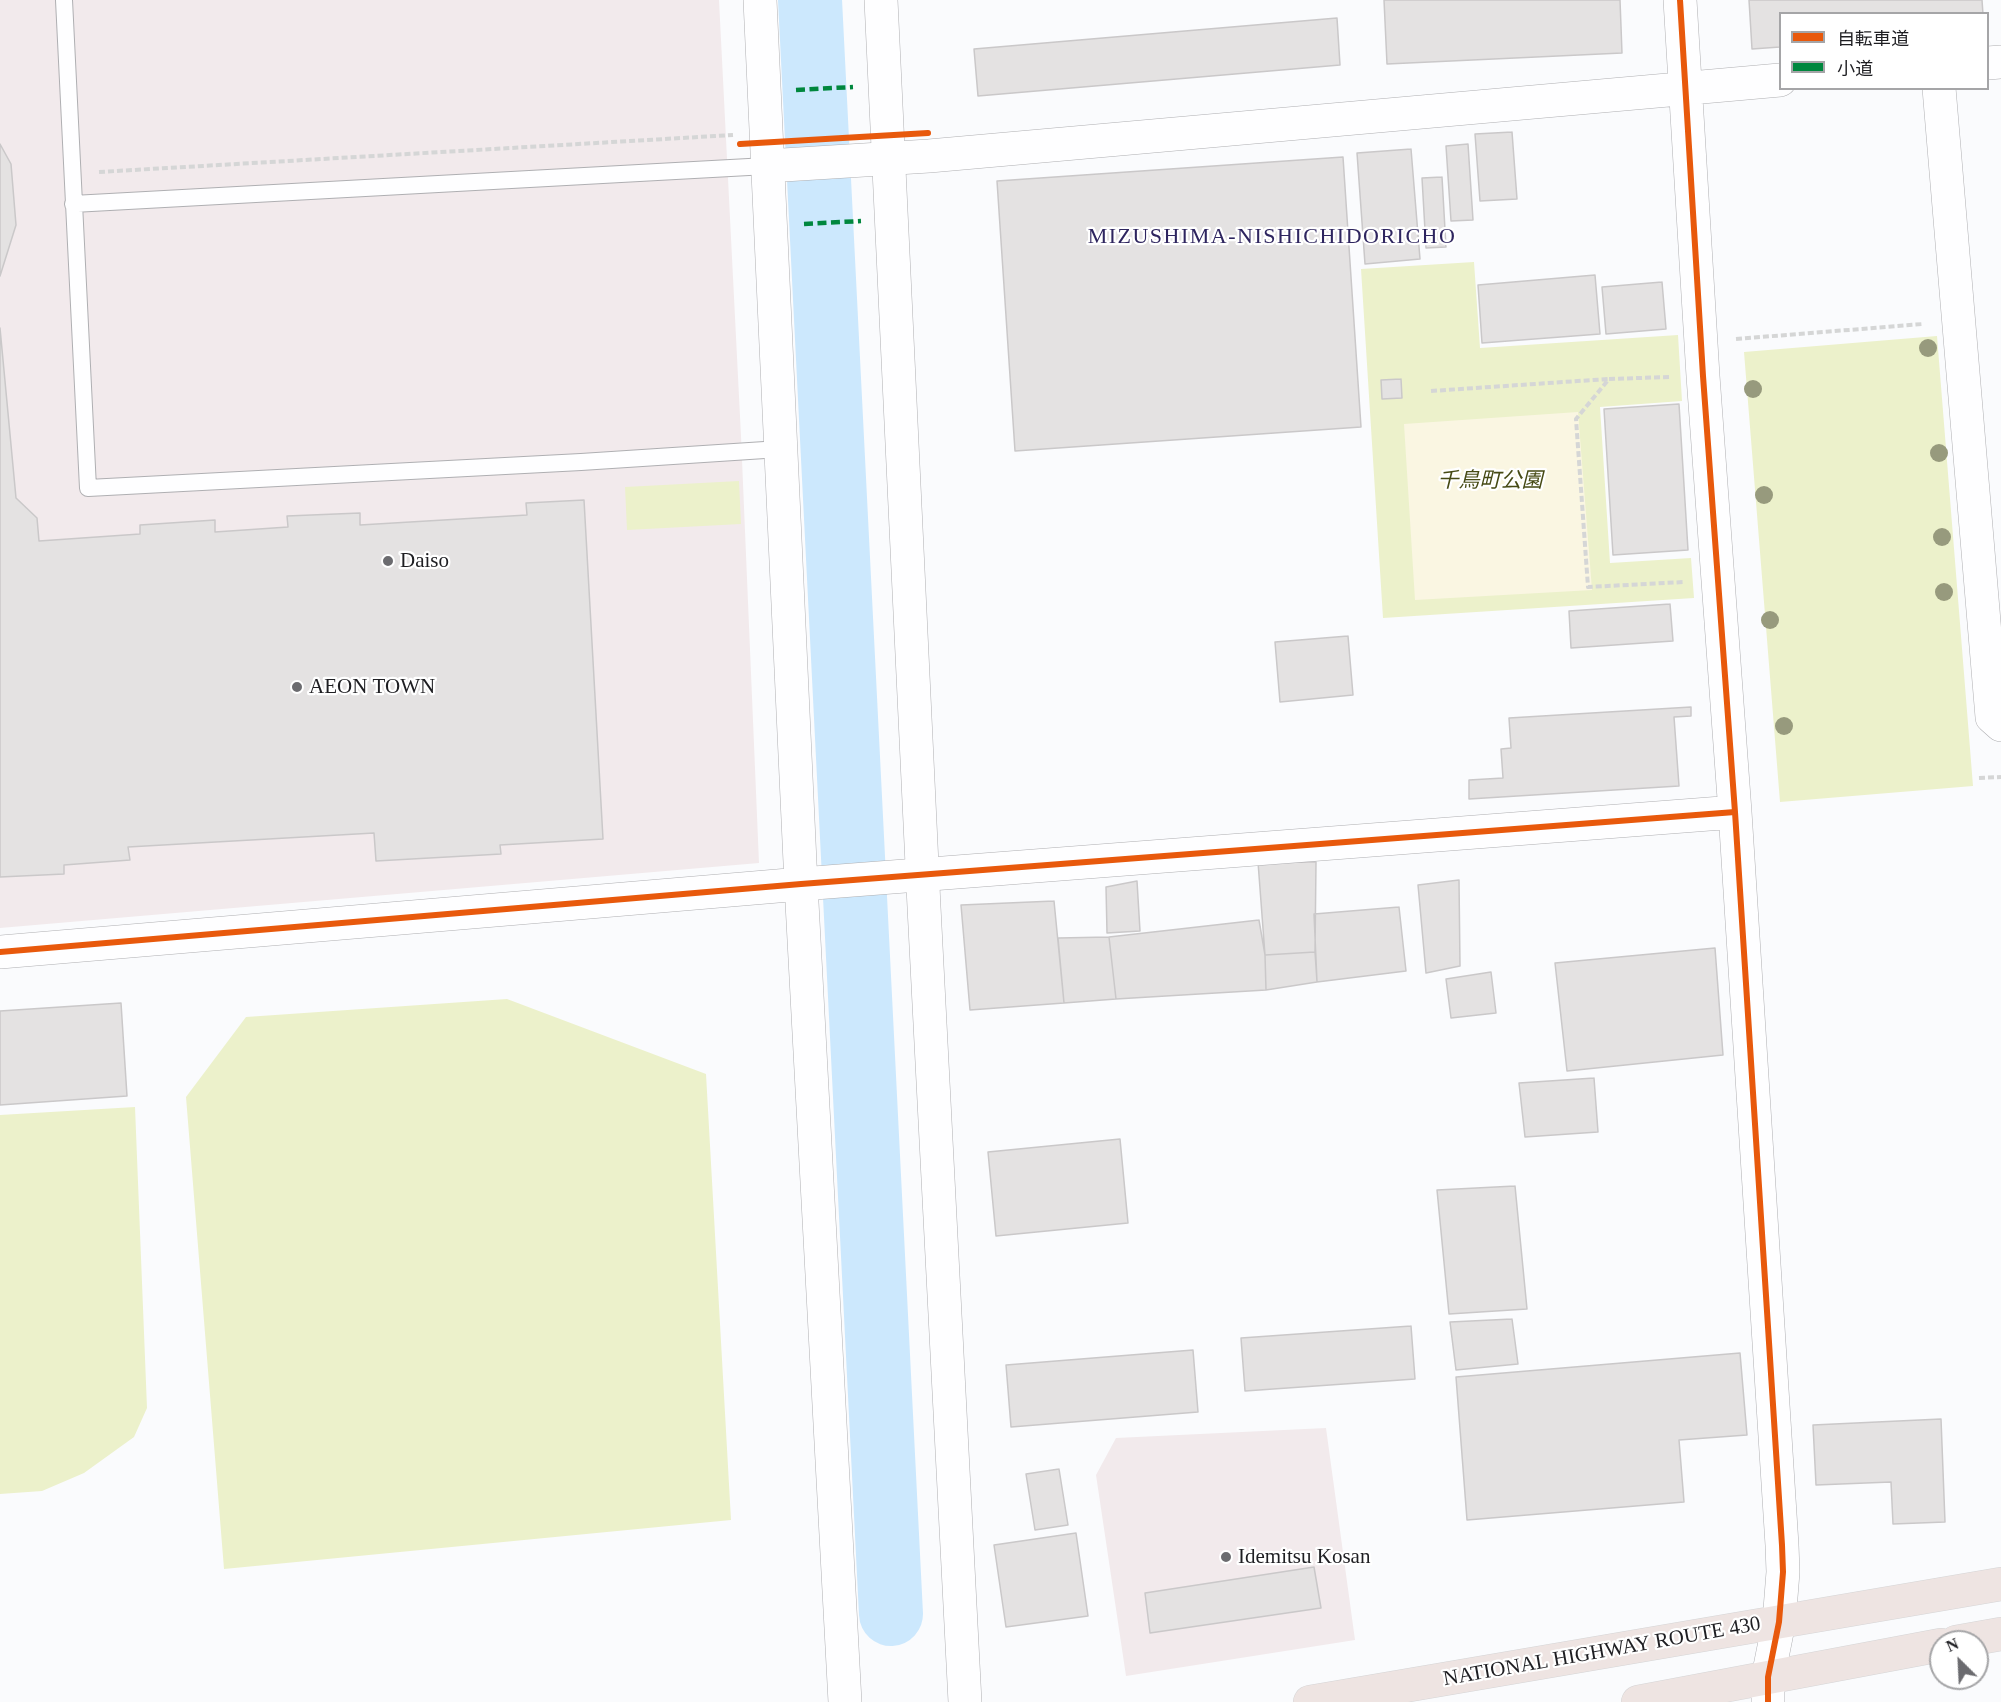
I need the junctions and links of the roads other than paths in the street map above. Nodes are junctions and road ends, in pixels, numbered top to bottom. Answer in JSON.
{"nodes":[{"id":1,"x":64,"y":0,"type":"edge"},
{"id":2,"x":760,"y":0,"type":"edge"},
{"id":3,"x":881,"y":0,"type":"edge"},
{"id":4,"x":1680,"y":0,"type":"edge"},
{"id":5,"x":1779,"y":80,"type":"edge"},
{"id":6,"x":1686,"y":88,"type":"junction"},
{"id":7,"x":1939,"y":90,"type":"edge"},
{"id":8,"x":889,"y":159,"type":"junction"},
{"id":9,"x":767,"y":166,"type":"junction"},
{"id":10,"x":73,"y":204,"type":"junction"},
{"id":11,"x":780,"y":449,"type":"junction"},
{"id":12,"x":2001,"y":725,"type":"edge"},
{"id":13,"x":1735,"y":812,"type":"junction"},
{"id":14,"x":922,"y":875,"type":"junction"},
{"id":15,"x":801,"y":884,"type":"junction"},
{"id":16,"x":0,"y":952,"type":"edge"},
{"id":17,"x":2001,"y":1584,"type":"edge"},
{"id":18,"x":1779,"y":1622,"type":"junction"},
{"id":19,"x":1929,"y":1647,"type":"edge"},
{"id":20,"x":1768,"y":1690,"type":"edge"},
{"id":21,"x":845,"y":1702,"type":"edge"},
{"id":22,"x":965,"y":1702,"type":"edge"},
{"id":23,"x":1310,"y":1702,"type":"edge"},
{"id":24,"x":1638,"y":1702,"type":"edge"}],
"edges":[{"from":1,"to":10,"type":"lane"},
{"from":2,"to":9,"type":"street"},
{"from":3,"to":8,"type":"street"},
{"from":4,"to":6,"type":"street"},
{"from":5,"to":6,"type":"street"},
{"from":6,"to":8,"type":"street"},
{"from":6,"to":13,"type":"street"},
{"from":7,"to":12,"type":"street"},
{"from":8,"to":9,"type":"street"},
{"from":8,"to":14,"type":"street"},
{"from":9,"to":10,"type":"lane"},
{"from":9,"to":11,"type":"street"},
{"from":10,"to":11,"type":"lane"},
{"from":11,"to":15,"type":"street"},
{"from":13,"to":14,"type":"street"},
{"from":13,"to":18,"type":"street"},
{"from":14,"to":15,"type":"street"},
{"from":14,"to":22,"type":"street"},
{"from":15,"to":16,"type":"street"},
{"from":15,"to":21,"type":"street"},
{"from":17,"to":18,"type":"highway","name":"NATIONAL HIGHWAY ROUTE 430"},
{"from":18,"to":20,"type":"street"},
{"from":18,"to":23,"type":"highway","name":"NATIONAL HIGHWAY ROUTE 430"},
{"from":19,"to":20,"type":"highway"},
{"from":20,"to":24,"type":"highway"}]}
